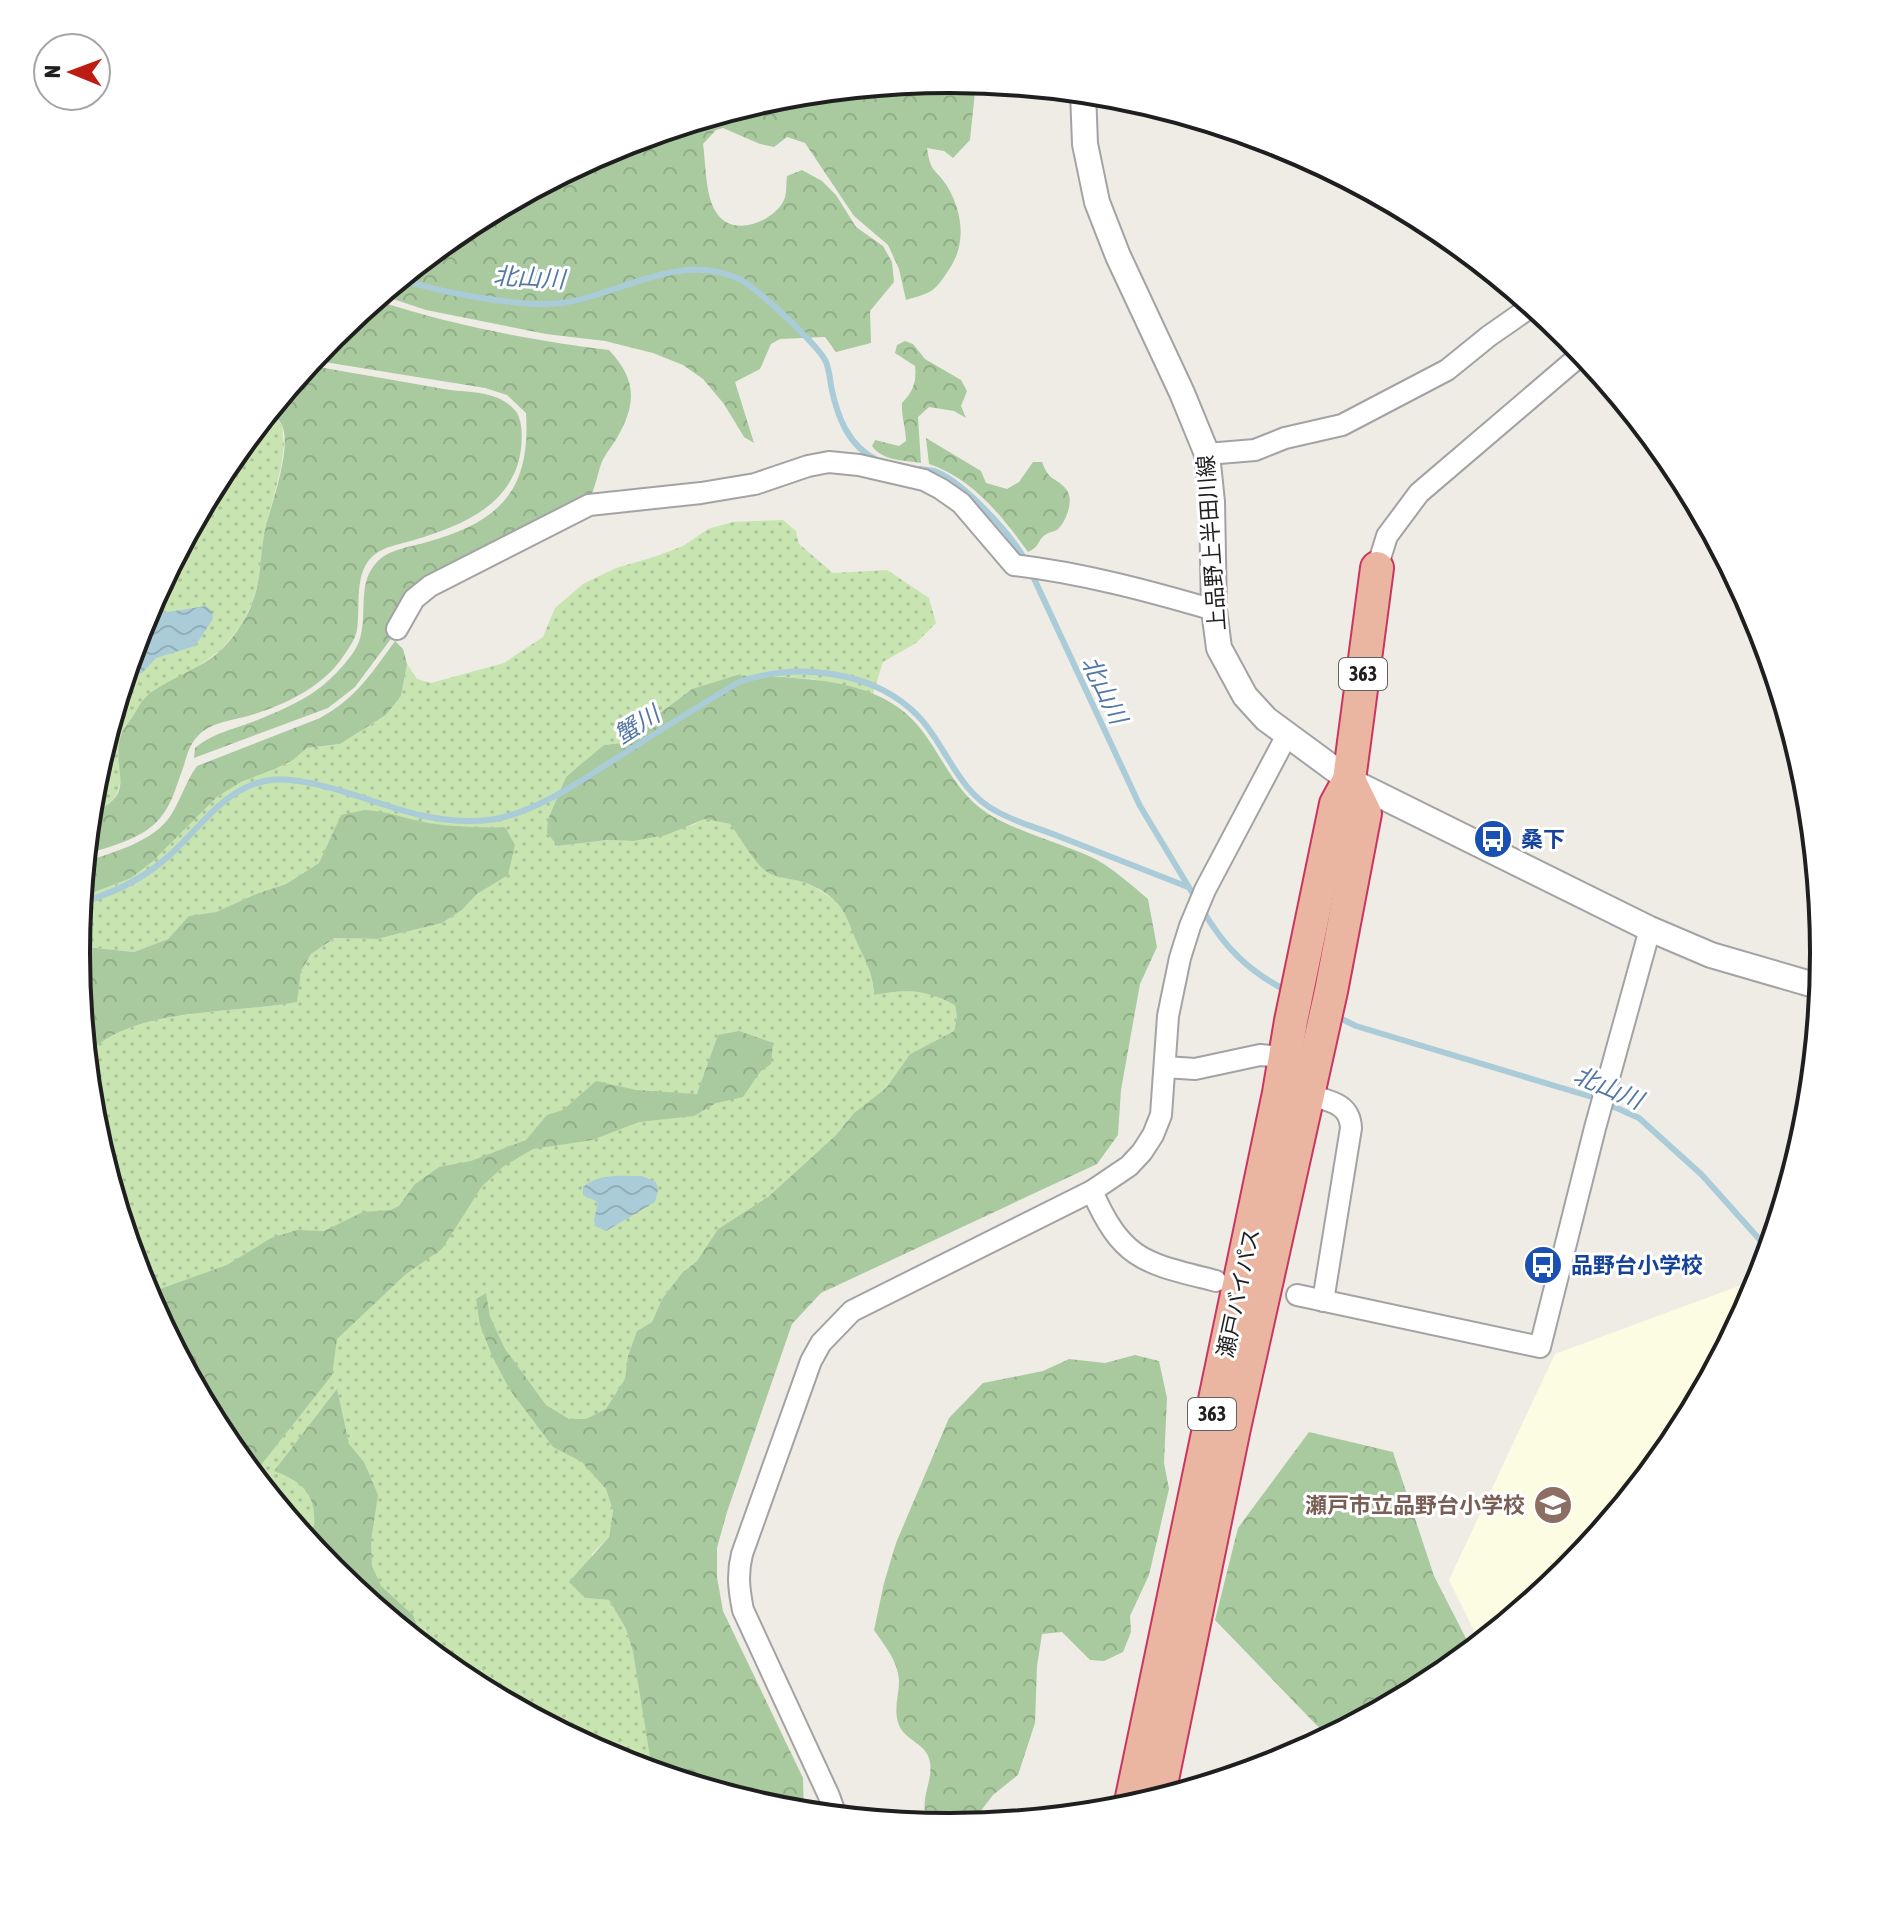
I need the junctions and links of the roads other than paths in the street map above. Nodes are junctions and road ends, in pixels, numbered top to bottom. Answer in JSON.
{"nodes":[{"id":1,"x":1083,"y":104,"type":"edge"},
{"id":2,"x":1523,"y":312,"type":"edge"},
{"id":3,"x":1573,"y":361,"type":"edge"},
{"id":4,"x":1207,"y":454,"type":"junction"},
{"id":5,"x":1377,"y":568,"type":"joint"},
{"id":6,"x":1214,"y":610,"type":"junction"},
{"id":7,"x":397,"y":629,"type":"dead end"},
{"id":8,"x":1287,"y":735,"type":"junction"},
{"id":9,"x":1349,"y":780,"type":"junction"},
{"id":10,"x":1650,"y":929,"type":"junction"},
{"id":11,"x":1809,"y":983,"type":"edge"},
{"id":12,"x":1285,"y":1057,"type":"junction"},
{"id":13,"x":1165,"y":1067,"type":"junction"},
{"id":14,"x":1309,"y":1095,"type":"junction"},
{"id":15,"x":1092,"y":1191,"type":"junction"},
{"id":16,"x":1216,"y":1281,"type":"dead end"},
{"id":17,"x":1297,"y":1295,"type":"dead end"},
{"id":18,"x":1323,"y":1301,"type":"junction"},
{"id":19,"x":1161,"y":1787,"type":"edge"},
{"id":20,"x":1133,"y":1793,"type":"edge"},
{"id":21,"x":832,"y":1805,"type":"edge"}],
"edges":[{"from":1,"to":4,"type":"street","name":"上品野上半田川線"},
{"from":2,"to":4,"type":"street"},
{"from":3,"to":5,"type":"street"},
{"from":4,"to":6,"type":"street","name":"上品野上半田川線"},
{"from":5,"to":9,"type":"highway","name":"瀬戸バイパス","number":"363"},
{"from":6,"to":7,"type":"street"},
{"from":6,"to":8,"type":"street","name":"上品野上半田川線"},
{"from":8,"to":9,"type":"street","name":"上品野上半田川線"},
{"from":8,"to":13,"type":"street"},
{"from":9,"to":10,"type":"street","name":"上品野上半田川線"},
{"from":9,"to":12,"type":"highway","name":"瀬戸バイパス","number":"363"},
{"from":9,"to":14,"type":"highway","name":"瀬戸バイパス","number":"363"},
{"from":10,"to":11,"type":"street","name":"上品野上半田川線"},
{"from":10,"to":18,"type":"street"},
{"from":12,"to":13,"type":"street"},
{"from":12,"to":20,"type":"highway","name":"瀬戸バイパス","number":"363"},
{"from":13,"to":15,"type":"street"},
{"from":14,"to":18,"type":"street"},
{"from":14,"to":19,"type":"highway","name":"瀬戸バイパス","number":"363"},
{"from":15,"to":16,"type":"street"},
{"from":15,"to":21,"type":"street"},
{"from":17,"to":18,"type":"street"}]}
